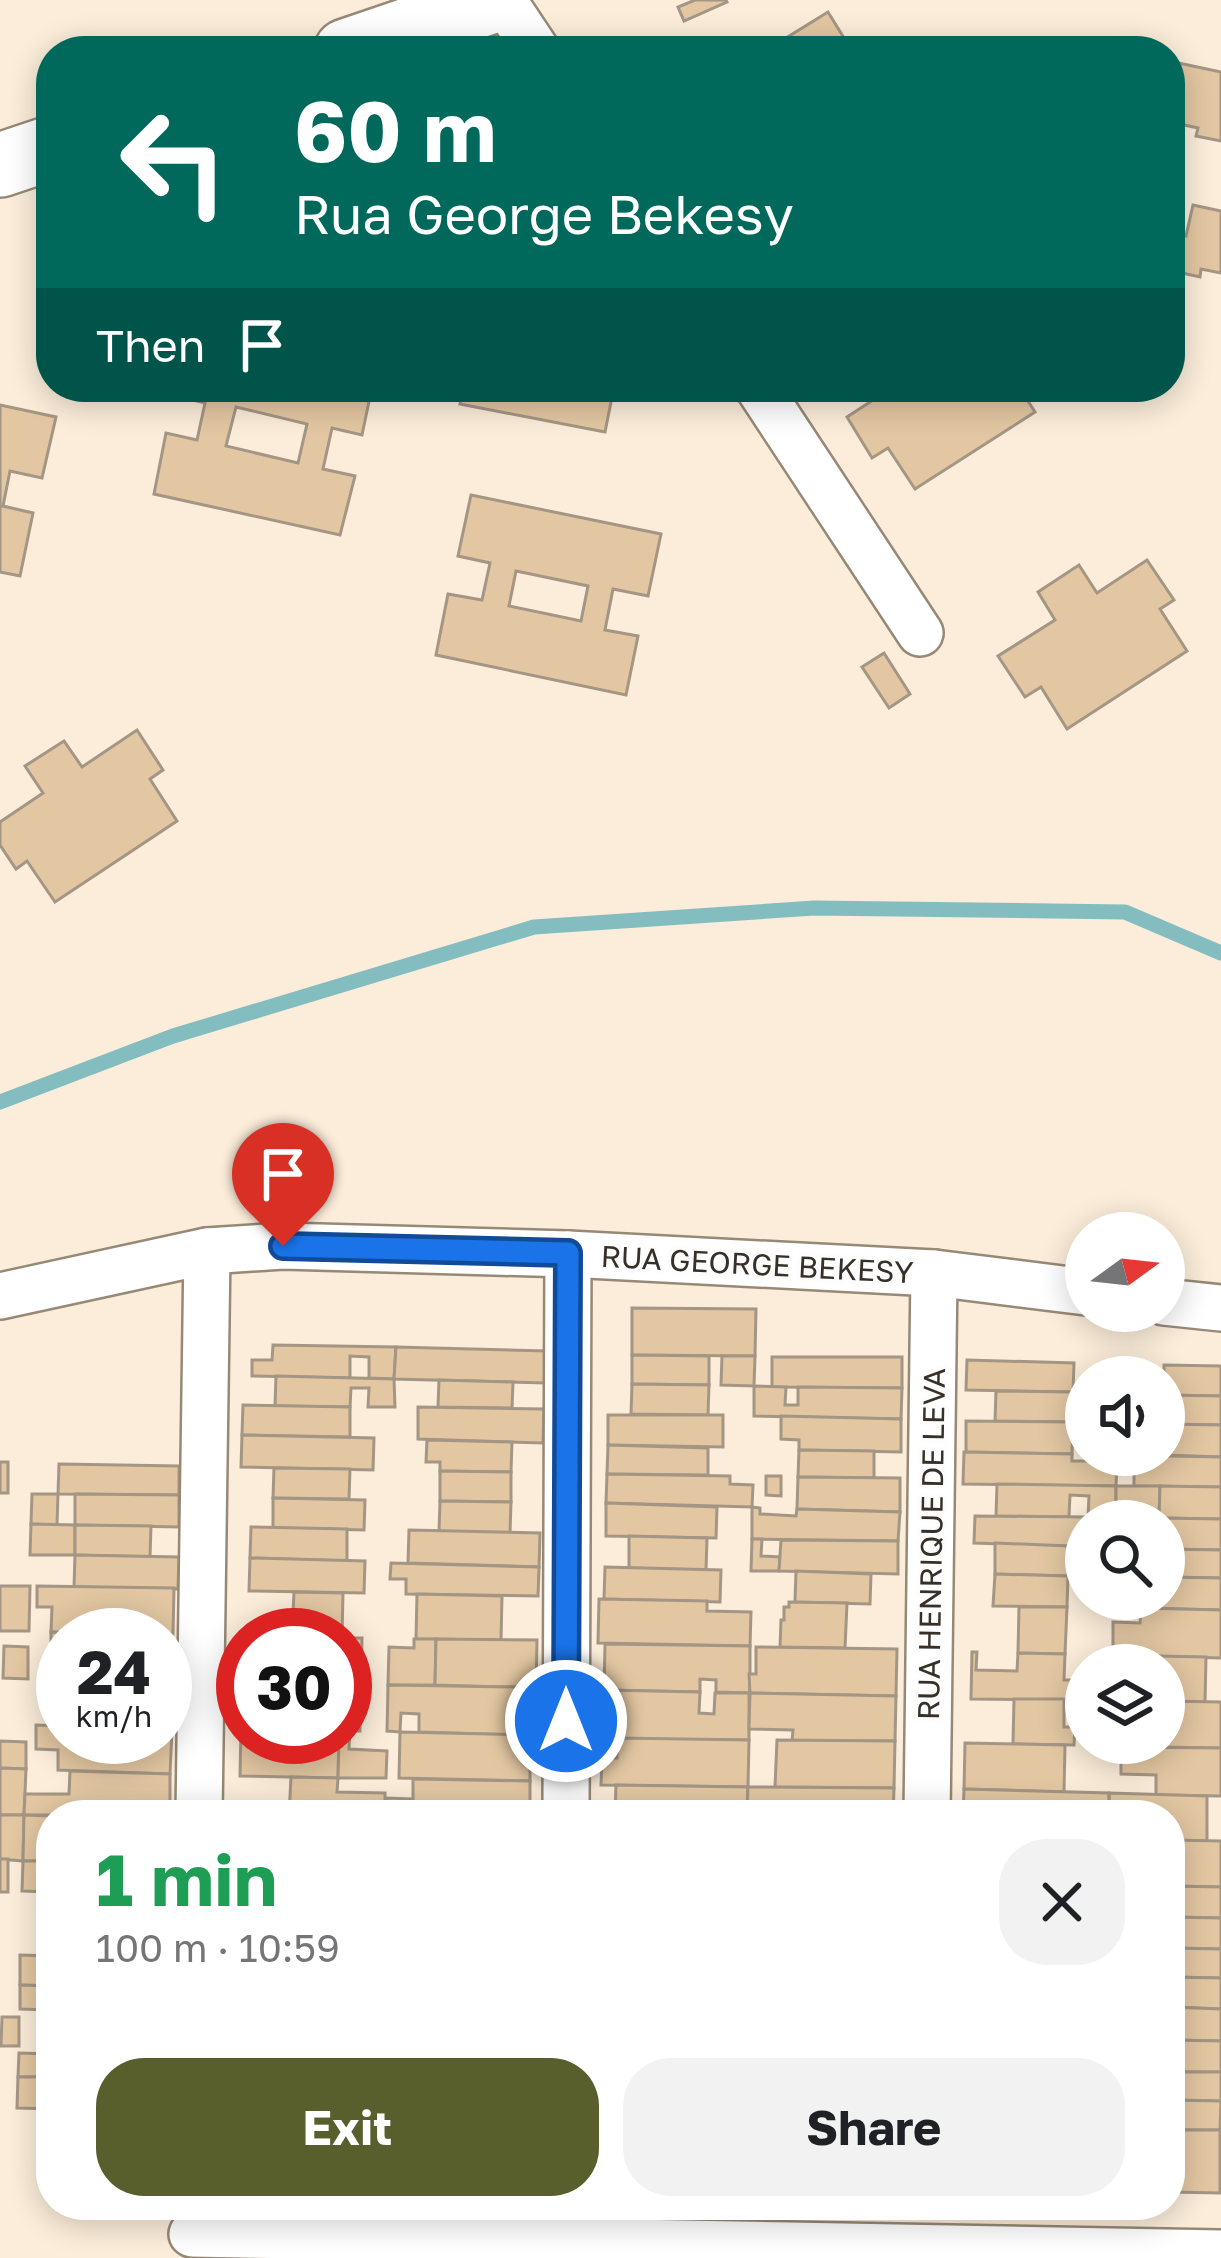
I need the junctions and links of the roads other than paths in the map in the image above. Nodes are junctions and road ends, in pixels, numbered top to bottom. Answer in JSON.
{"nodes":[{"id":1,"x":500,"y":0,"type":"edge"},
{"id":2,"x":391,"y":36,"type":"edge"},
{"id":3,"x":526,"y":36,"type":"edge"},
{"id":4,"x":36,"y":153,"type":"edge"},
{"id":5,"x":0,"y":165,"type":"edge"},
{"id":6,"x":768,"y":402,"type":"edge"},
{"id":7,"x":920,"y":633,"type":"dead end"},
{"id":8,"x":207,"y":1251,"type":"junction"},
{"id":9,"x":568,"y":1253,"type":"junction"},
{"id":10,"x":934,"y":1274,"type":"junction"},
{"id":11,"x":1065,"y":1290,"type":"edge"},
{"id":12,"x":0,"y":1296,"type":"edge"},
{"id":13,"x":1185,"y":1304,"type":"edge"},
{"id":14,"x":1221,"y":1309,"type":"edge"},
{"id":15,"x":199,"y":1800,"type":"edge"},
{"id":16,"x":566,"y":1800,"type":"edge"},
{"id":17,"x":927,"y":1800,"type":"edge"},
{"id":18,"x":192,"y":2232,"type":"edge"},
{"id":19,"x":565,"y":2235,"type":"edge"},
{"id":20,"x":922,"y":2237,"type":"edge"},
{"id":21,"x":1221,"y":2253,"type":"edge"}],
"edges":[{"from":1,"to":2,"type":"street"},
{"from":1,"to":3,"type":"street"},
{"from":4,"to":5,"type":"street"},
{"from":6,"to":7,"type":"street"},
{"from":8,"to":9,"type":"street","name":"RUA GEORGE BEKESY"},
{"from":8,"to":12,"type":"street","name":"RUA GEORGE BEKESY"},
{"from":8,"to":15,"type":"street"},
{"from":9,"to":10,"type":"street","name":"RUA GEORGE BEKESY"},
{"from":9,"to":16,"type":"street"},
{"from":10,"to":11,"type":"street","name":"RUA GEORGE BEKESY"},
{"from":10,"to":17,"type":"street","name":"RUA HENRIQUE DE LEVA"},
{"from":13,"to":14,"type":"street"},
{"from":18,"to":19,"type":"street"},
{"from":19,"to":20,"type":"street"},
{"from":20,"to":21,"type":"street"}]}
